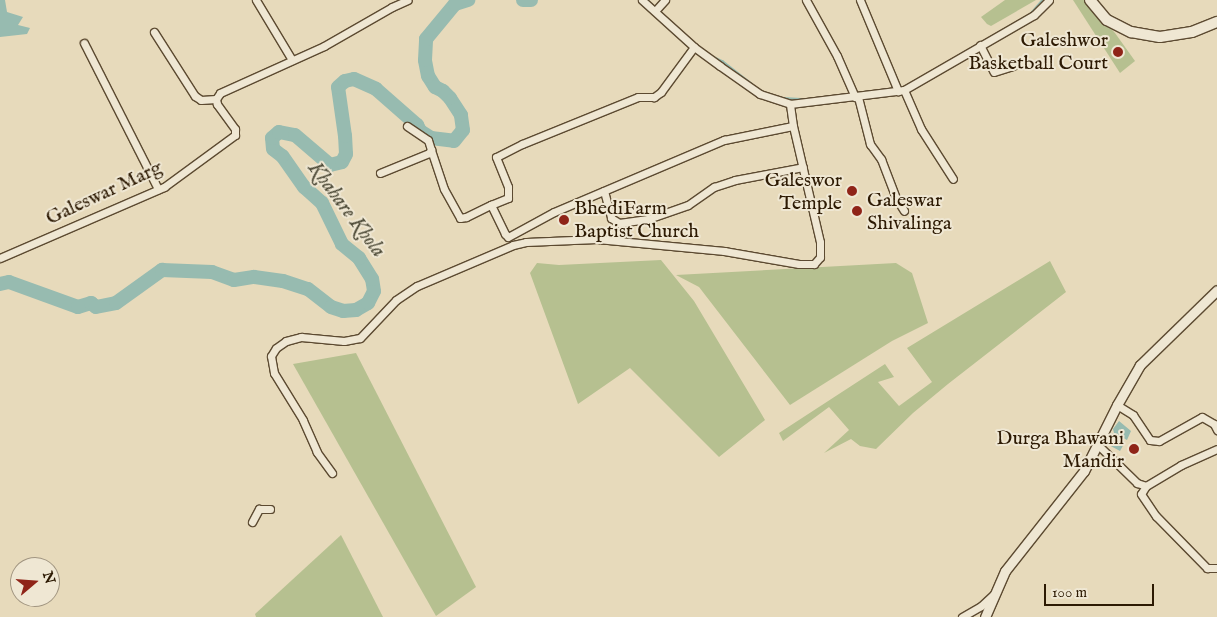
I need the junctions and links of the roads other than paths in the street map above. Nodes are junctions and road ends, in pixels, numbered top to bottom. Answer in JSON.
{"nodes":[{"id":1,"x":256,"y":0,"type":"edge"},
{"id":2,"x":408,"y":0,"type":"edge"},
{"id":3,"x":642,"y":0,"type":"edge"},
{"id":4,"x":665,"y":0,"type":"edge"},
{"id":5,"x":806,"y":0,"type":"edge"},
{"id":6,"x":860,"y":0,"type":"edge"},
{"id":7,"x":1049,"y":0,"type":"edge"},
{"id":8,"x":1090,"y":0,"type":"edge"},
{"id":9,"x":655,"y":11,"type":"junction"},
{"id":10,"x":1217,"y":22,"type":"edge"},
{"id":11,"x":154,"y":32,"type":"dead end"},
{"id":12,"x":84,"y":42,"type":"dead end"},
{"id":13,"x":980,"y":45,"type":"junction"},
{"id":14,"x":694,"y":47,"type":"junction"},
{"id":15,"x":292,"y":60,"type":"junction"},
{"id":16,"x":1014,"y":66,"type":"dead end"},
{"id":17,"x":901,"y":91,"type":"junction"},
{"id":18,"x":857,"y":97,"type":"junction"},
{"id":19,"x":216,"y":99,"type":"junction"},
{"id":20,"x":790,"y":104,"type":"junction"},
{"id":21,"x":407,"y":126,"type":"dead end"},
{"id":22,"x":792,"y":126,"type":"junction"},
{"id":23,"x":431,"y":150,"type":"junction"},
{"id":24,"x":803,"y":167,"type":"junction"},
{"id":25,"x":380,"y":173,"type":"dead end"},
{"id":26,"x":953,"y":179,"type":"dead end"},
{"id":27,"x":158,"y":190,"type":"junction"},
{"id":28,"x":604,"y":191,"type":"junction"},
{"id":29,"x":491,"y":205,"type":"junction"},
{"id":30,"x":904,"y":211,"type":"dead end"},
{"id":31,"x":0,"y":258,"type":"edge"},
{"id":32,"x":1217,"y":290,"type":"edge"},
{"id":33,"x":1117,"y":405,"type":"junction"},
{"id":34,"x":1217,"y":430,"type":"edge"},
{"id":35,"x":1096,"y":444,"type":"junction"},
{"id":36,"x":1217,"y":449,"type":"edge"},
{"id":37,"x":332,"y":473,"type":"dead end"},
{"id":38,"x":1146,"y":486,"type":"junction"},
{"id":39,"x":270,"y":509,"type":"dead end"},
{"id":40,"x":252,"y":522,"type":"dead end"},
{"id":41,"x":1217,"y":568,"type":"edge"},
{"id":42,"x":994,"y":594,"type":"junction"},
{"id":43,"x":962,"y":617,"type":"edge"},
{"id":44,"x":985,"y":617,"type":"edge"}],
"edges":[{"from":1,"to":15,"type":"street"},
{"from":2,"to":15,"type":"street"},
{"from":3,"to":9,"type":"street"},
{"from":4,"to":9,"type":"street"},
{"from":5,"to":18,"type":"street"},
{"from":6,"to":17,"type":"street"},
{"from":7,"to":13,"type":"street"},
{"from":8,"to":10,"type":"main road"},
{"from":9,"to":14,"type":"street"},
{"from":11,"to":19,"type":"street"},
{"from":12,"to":27,"type":"street"},
{"from":13,"to":16,"type":"street"},
{"from":13,"to":17,"type":"street"},
{"from":14,"to":20,"type":"street"},
{"from":14,"to":29,"type":"street"},
{"from":15,"to":19,"type":"street"},
{"from":17,"to":18,"type":"street"},
{"from":17,"to":26,"type":"street"},
{"from":18,"to":20,"type":"street"},
{"from":18,"to":30,"type":"street"},
{"from":19,"to":27,"type":"street","name":"Galeswar Marg"},
{"from":20,"to":22,"type":"street"},
{"from":21,"to":23,"type":"street"},
{"from":22,"to":24,"type":"street"},
{"from":22,"to":28,"type":"street"},
{"from":23,"to":25,"type":"street"},
{"from":23,"to":29,"type":"street"},
{"from":24,"to":28,"type":"street"},
{"from":24,"to":37,"type":"street"},
{"from":27,"to":31,"type":"street","name":"Galeswar Marg"},
{"from":28,"to":29,"type":"street"},
{"from":32,"to":33,"type":"street"},
{"from":33,"to":34,"type":"street"},
{"from":33,"to":35,"type":"street"},
{"from":35,"to":38,"type":"street"},
{"from":35,"to":42,"type":"street"},
{"from":36,"to":38,"type":"street"},
{"from":38,"to":41,"type":"street"},
{"from":39,"to":40,"type":"street"},
{"from":42,"to":43,"type":"street"},
{"from":42,"to":44,"type":"street"}]}
